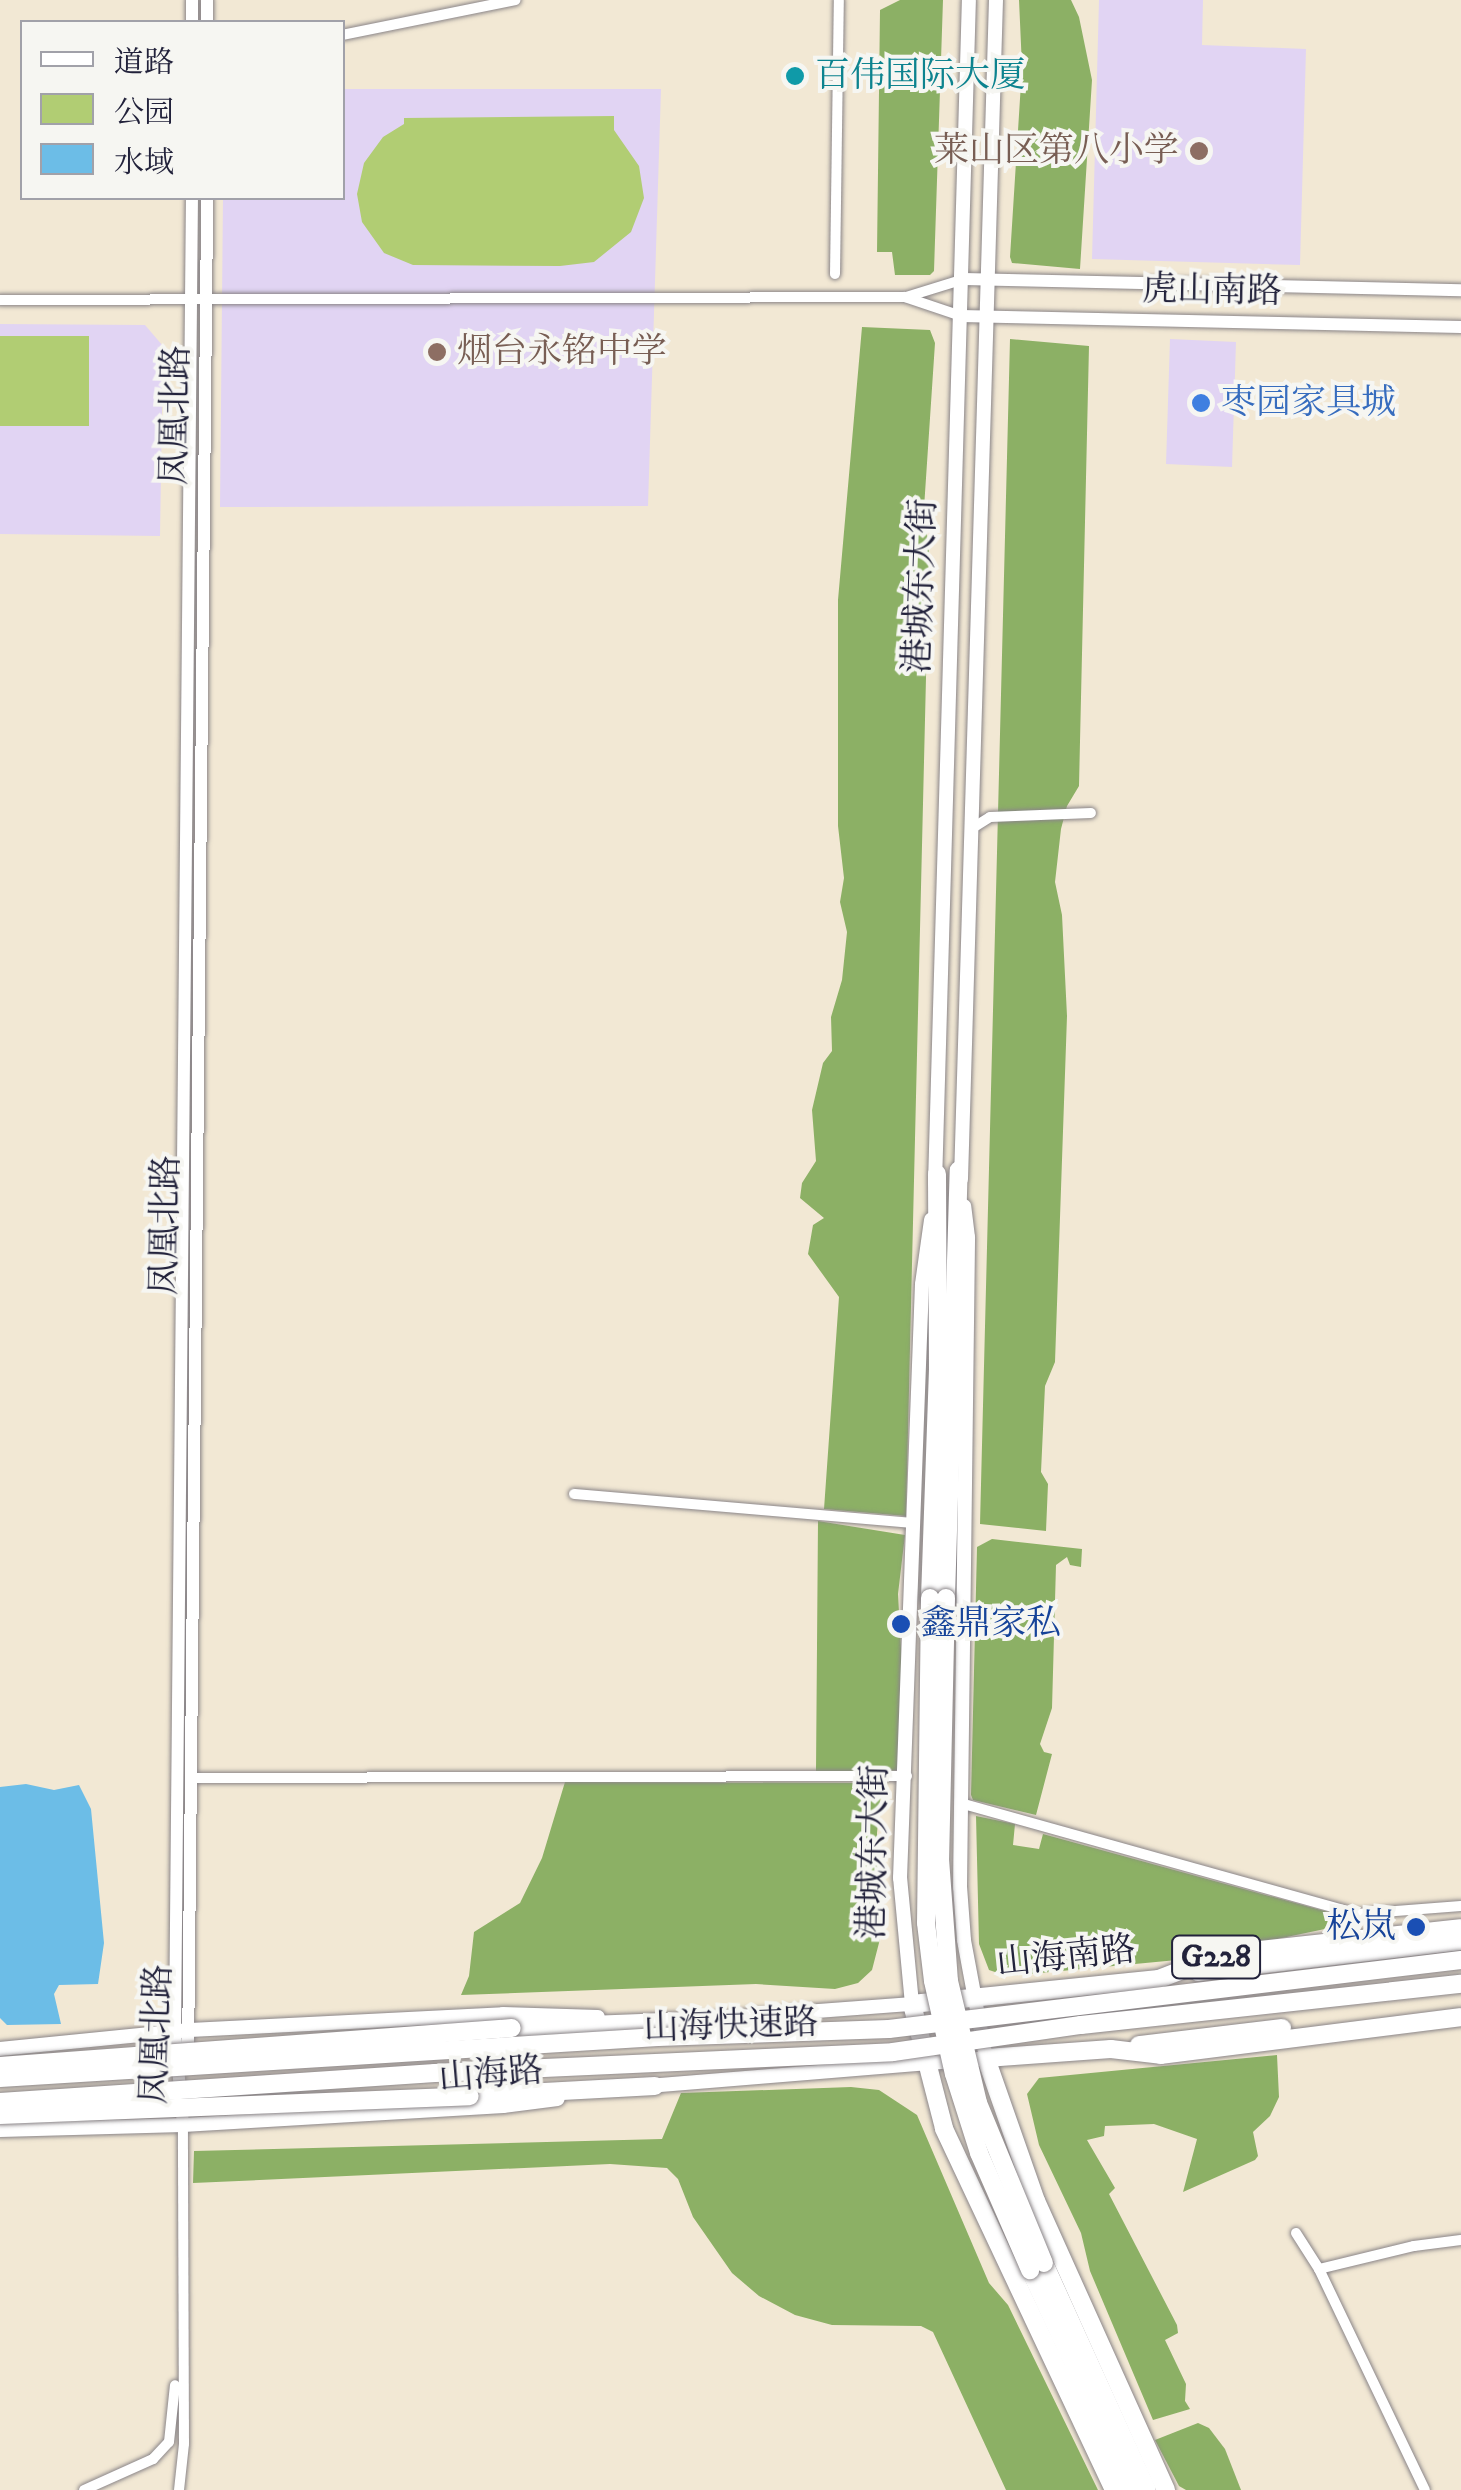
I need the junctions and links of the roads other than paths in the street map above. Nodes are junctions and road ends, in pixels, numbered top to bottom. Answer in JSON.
{"nodes":[{"id":1,"x":515,"y":0,"type":"edge"},
{"id":2,"x":839,"y":0,"type":"edge"},
{"id":3,"x":969,"y":0,"type":"edge"},
{"id":4,"x":996,"y":0,"type":"edge"},
{"id":5,"x":345,"y":34,"type":"edge"},
{"id":6,"x":192,"y":200,"type":"edge"},
{"id":7,"x":207,"y":200,"type":"edge"},
{"id":8,"x":835,"y":274,"type":"dead end"},
{"id":9,"x":964,"y":279,"type":"junction"},
{"id":10,"x":988,"y":279,"type":"junction"},
{"id":11,"x":1461,"y":290,"type":"edge"},
{"id":12,"x":906,"y":297,"type":"junction"},
{"id":13,"x":0,"y":300,"type":"edge"},
{"id":14,"x":200,"y":300,"type":"junction"},
{"id":15,"x":986,"y":315,"type":"junction"},
{"id":16,"x":961,"y":316,"type":"junction"},
{"id":17,"x":1461,"y":328,"type":"edge"},
{"id":18,"x":1091,"y":813,"type":"dead end"},
{"id":19,"x":971,"y":828,"type":"junction"},
{"id":20,"x":959,"y":1170,"type":"junction"},
{"id":21,"x":937,"y":1174,"type":"junction"},
{"id":22,"x":574,"y":1494,"type":"dead end"},
{"id":23,"x":914,"y":1523,"type":"junction"},
{"id":24,"x":938,"y":1598,"type":"junction"},
{"id":25,"x":907,"y":1776,"type":"junction"},
{"id":26,"x":192,"y":1778,"type":"junction"},
{"id":27,"x":960,"y":1803,"type":"junction"},
{"id":28,"x":1461,"y":1906,"type":"edge"},
{"id":29,"x":1461,"y":1928,"type":"edge"},
{"id":30,"x":1461,"y":1942,"type":"edge"},
{"id":31,"x":1461,"y":1960,"type":"edge"},
{"id":32,"x":1159,"y":1979,"type":"junction"},
{"id":33,"x":1461,"y":1984,"type":"edge"},
{"id":34,"x":974,"y":2000,"type":"junction"},
{"id":35,"x":912,"y":2004,"type":"junction"},
{"id":36,"x":1461,"y":2007,"type":"edge"},
{"id":37,"x":1461,"y":2017,"type":"edge"},
{"id":38,"x":693,"y":2021,"type":"junction"},
{"id":39,"x":182,"y":2030,"type":"junction"},
{"id":40,"x":0,"y":2049,"type":"edge"},
{"id":41,"x":1112,"y":2049,"type":"junction"},
{"id":42,"x":986,"y":2058,"type":"junction"},
{"id":43,"x":924,"y":2065,"type":"junction"},
{"id":44,"x":0,"y":2066,"type":"edge"},
{"id":45,"x":0,"y":2078,"type":"edge"},
{"id":46,"x":655,"y":2086,"type":"junction"},
{"id":47,"x":0,"y":2102,"type":"edge"},
{"id":48,"x":0,"y":2115,"type":"edge"},
{"id":49,"x":183,"y":2125,"type":"junction"},
{"id":50,"x":0,"y":2130,"type":"edge"},
{"id":51,"x":1296,"y":2232,"type":"dead end"},
{"id":52,"x":1461,"y":2240,"type":"edge"},
{"id":53,"x":1037,"y":2266,"type":"junction"},
{"id":54,"x":1319,"y":2270,"type":"junction"},
{"id":55,"x":182,"y":2305,"type":"junction"},
{"id":56,"x":84,"y":2490,"type":"edge"},
{"id":57,"x":179,"y":2490,"type":"edge"},
{"id":58,"x":1114,"y":2490,"type":"edge"},
{"id":59,"x":1132,"y":2490,"type":"edge"},
{"id":60,"x":1148,"y":2490,"type":"edge"},
{"id":61,"x":1166,"y":2490,"type":"edge"},
{"id":62,"x":1424,"y":2490,"type":"edge"}],
"edges":[{"from":1,"to":5,"type":"street"},
{"from":2,"to":8,"type":"street"},
{"from":3,"to":9,"type":"main road","name":"港城东大街"},
{"from":4,"to":10,"type":"main road","name":"港城东大街"},
{"from":6,"to":14,"type":"street","name":"凤凰北路"},
{"from":7,"to":14,"type":"street","name":"凤凰北路"},
{"from":9,"to":10,"type":"street","name":"虎山南路"},
{"from":9,"to":12,"type":"street"},
{"from":9,"to":16,"type":"main road","name":"港城东大街"},
{"from":10,"to":11,"type":"street","name":"虎山南路"},
{"from":10,"to":15,"type":"main road","name":"港城东大街"},
{"from":12,"to":14,"type":"street"},
{"from":12,"to":16,"type":"street"},
{"from":13,"to":14,"type":"street"},
{"from":14,"to":26,"type":"street","name":"凤凰北路"},
{"from":14,"to":39,"type":"street","name":"凤凰北路"},
{"from":15,"to":16,"type":"street","name":"虎山南路"},
{"from":15,"to":17,"type":"street","name":"虎山南路"},
{"from":15,"to":19,"type":"main road","name":"港城东大街"},
{"from":16,"to":21,"type":"main road","name":"港城东大街"},
{"from":18,"to":19,"type":"street"},
{"from":19,"to":20,"type":"main road","name":"港城东大街"},
{"from":20,"to":24,"type":"highway","name":"港城东大街"},
{"from":20,"to":27,"type":"main road","name":"港城东大街"},
{"from":21,"to":23,"type":"main road","name":"港城东大街"},
{"from":21,"to":24,"type":"highway","name":"港城东大街"},
{"from":22,"to":23,"type":"street"},
{"from":23,"to":25,"type":"main road","name":"港城东大街"},
{"from":24,"to":53,"type":"highway","name":"港城东大街","bridge":true},
{"from":25,"to":26,"type":"street"},
{"from":25,"to":35,"type":"main road","name":"港城东大街"},
{"from":26,"to":39,"type":"street","name":"凤凰北路"},
{"from":27,"to":28,"type":"street"},
{"from":27,"to":34,"type":"main road","name":"港城东大街"},
{"from":29,"to":32,"type":"highway","name":"山海南路","number":"G228"},
{"from":30,"to":32,"type":"highway"},
{"from":31,"to":45,"type":"highway","name":"山海快速路","bridge":true},
{"from":32,"to":34,"type":"highway","name":"山海南路","number":"G228"},
{"from":33,"to":47,"type":"highway","name":"山海快速路","bridge":true},
{"from":34,"to":35,"type":"highway","name":"山海南路","number":"G228"},
{"from":34,"to":42,"type":"main road","name":"港城东大街"},
{"from":35,"to":38,"type":"main road","name":"山海路"},
{"from":35,"to":43,"type":"highway","name":"港城东大街"},
{"from":36,"to":41,"type":"highway"},
{"from":37,"to":41,"type":"highway"},
{"from":38,"to":39,"type":"main road","name":"山海路"},
{"from":38,"to":44,"type":"highway","bridge":true},
{"from":39,"to":40,"type":"main road","name":"山海路"},
{"from":39,"to":49,"type":"street","name":"凤凰北路"},
{"from":41,"to":42,"type":"highway"},
{"from":42,"to":43,"type":"main road","name":"山海路"},
{"from":42,"to":61,"type":"highway","name":"港城东大街"},
{"from":43,"to":46,"type":"main road","name":"山海路"},
{"from":43,"to":58,"type":"highway","name":"港城东大街"},
{"from":46,"to":48,"type":"highway","bridge":true},
{"from":46,"to":49,"type":"main road","name":"山海路"},
{"from":49,"to":50,"type":"main road","name":"山海路"},
{"from":49,"to":55,"type":"street"},
{"from":51,"to":54,"type":"street"},
{"from":52,"to":54,"type":"street"},
{"from":53,"to":59,"type":"highway","name":"港城东大街"},
{"from":53,"to":60,"type":"highway","name":"港城东大街"},
{"from":54,"to":62,"type":"street"},
{"from":55,"to":56,"type":"street"},
{"from":55,"to":57,"type":"street"}]}
